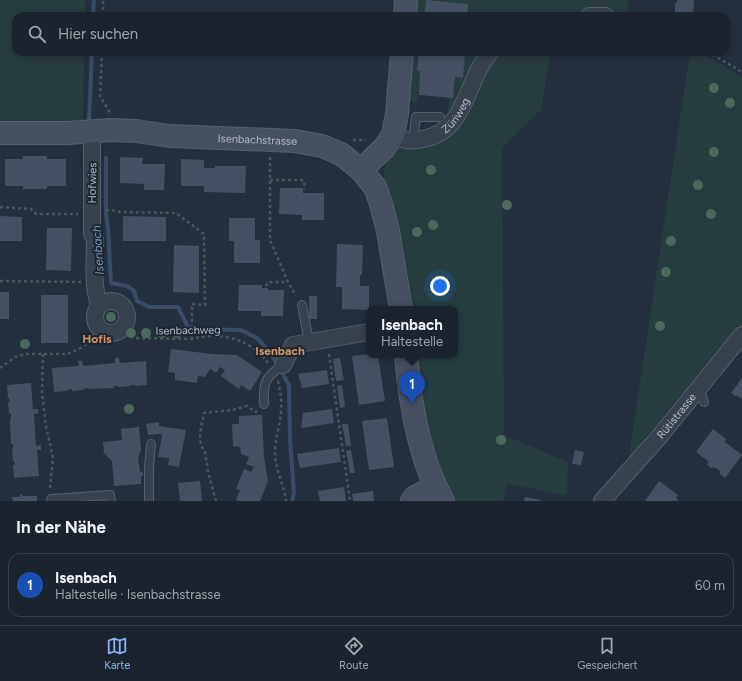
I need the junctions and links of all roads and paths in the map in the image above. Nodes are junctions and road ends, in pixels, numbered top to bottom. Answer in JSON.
{"nodes":[{"id":1,"x":103,"y":0,"type":"edge"},
{"id":2,"x":406,"y":0,"type":"edge"},
{"id":3,"x":103,"y":12,"type":"edge"},
{"id":4,"x":405,"y":12,"type":"edge"},
{"id":5,"x":102,"y":56,"type":"edge"},
{"id":6,"x":402,"y":56,"type":"edge"},
{"id":7,"x":487,"y":56,"type":"edge"},
{"id":8,"x":714,"y":56,"type":"edge"},
{"id":9,"x":742,"y":72,"type":"edge"},
{"id":10,"x":440,"y":118,"type":"dead end"},
{"id":11,"x":102,"y":131,"type":"junction"},
{"id":12,"x":0,"y":133,"type":"edge"},
{"id":13,"x":403,"y":138,"type":"junction"},
{"id":14,"x":270,"y":156,"type":"dead end"},
{"id":15,"x":361,"y":170,"type":"junction"},
{"id":16,"x":270,"y":180,"type":"junction"},
{"id":17,"x":305,"y":189,"type":"dead end"},
{"id":18,"x":0,"y":207,"type":"edge"},
{"id":19,"x":110,"y":210,"type":"dead end"},
{"id":20,"x":79,"y":214,"type":"dead end"},
{"id":21,"x":0,"y":281,"type":"edge"},
{"id":22,"x":81,"y":282,"type":"dead end"},
{"id":23,"x":288,"y":282,"type":"junction"},
{"id":24,"x":266,"y":286,"type":"dead end"},
{"id":25,"x":99,"y":305,"type":"dead end"},
{"id":26,"x":302,"y":305,"type":"joint"},
{"id":27,"x":400,"y":306,"type":"edge"},
{"id":28,"x":366,"y":332,"type":"edge"},
{"id":29,"x":95,"y":333,"type":"dead end"},
{"id":30,"x":125,"y":334,"type":"dead end"},
{"id":31,"x":742,"y":334,"type":"edge"},
{"id":32,"x":192,"y":339,"type":"junction"},
{"id":33,"x":309,"y":342,"type":"junction"},
{"id":34,"x":328,"y":353,"type":"dead end"},
{"id":35,"x":43,"y":354,"type":"junction"},
{"id":36,"x":406,"y":358,"type":"edge"},
{"id":37,"x":0,"y":368,"type":"edge"},
{"id":38,"x":278,"y":368,"type":"junction"},
{"id":39,"x":281,"y":393,"type":"junction"},
{"id":40,"x":277,"y":398,"type":"dead end"},
{"id":41,"x":263,"y":407,"type":"joint"},
{"id":42,"x":151,"y":444,"type":"dead end"},
{"id":43,"x":439,"y":494,"type":"edge"},
{"id":44,"x":51,"y":499,"type":"joint"},
{"id":45,"x":607,"y":499,"type":"edge"},
{"id":46,"x":111,"y":501,"type":"edge"},
{"id":47,"x":149,"y":501,"type":"edge"},
{"id":48,"x":216,"y":501,"type":"edge"},
{"id":49,"x":286,"y":501,"type":"edge"},
{"id":50,"x":350,"y":501,"type":"edge"},
{"id":51,"x":412,"y":501,"type":"edge"}],
"edges":[{"from":1,"to":3,"type":"path"},
{"from":2,"to":4,"type":"main road"},
{"from":5,"to":11,"type":"path"},
{"from":6,"to":13,"type":"main road"},
{"from":7,"to":13,"type":"street","name":"Züriweg"},
{"from":8,"to":9,"type":"path"},
{"from":10,"to":13,"type":"lane"},
{"from":11,"to":12,"type":"main road","name":"Isenbachstrasse"},
{"from":11,"to":15,"type":"main road","name":"Isenbachstrasse"},
{"from":11,"to":25,"type":"street","name":"Hofwies"},
{"from":13,"to":15,"type":"main road"},
{"from":14,"to":16,"type":"path"},
{"from":15,"to":27,"type":"main road","name":"Isenbachstrasse"},
{"from":16,"to":17,"type":"path"},
{"from":16,"to":23,"type":"path"},
{"from":18,"to":20,"type":"path"},
{"from":19,"to":32,"type":"path"},
{"from":21,"to":22,"type":"path"},
{"from":23,"to":24,"type":"path"},
{"from":23,"to":26,"type":"path"},
{"from":26,"to":33,"type":"lane"},
{"from":28,"to":33,"type":"street"},
{"from":29,"to":35,"type":"path"},
{"from":30,"to":32,"type":"path","name":"Isenbachweg"},
{"from":31,"to":45,"type":"street","name":"Rütistrasse"},
{"from":32,"to":38,"type":"path","name":"Isenbachweg"},
{"from":33,"to":38,"type":"street"},
{"from":34,"to":50,"type":"path"},
{"from":35,"to":37,"type":"path"},
{"from":35,"to":44,"type":"path"},
{"from":36,"to":43,"type":"main road"},
{"from":38,"to":39,"type":"path","name":"Isenbachweg"},
{"from":38,"to":41,"type":"lane"},
{"from":39,"to":40,"type":"path"},
{"from":39,"to":49,"type":"path","name":"Isenbachweg"},
{"from":41,"to":48,"type":"path"},
{"from":42,"to":47,"type":"lane"},
{"from":43,"to":51,"type":"main road"},
{"from":44,"to":46,"type":"lane"}]}
